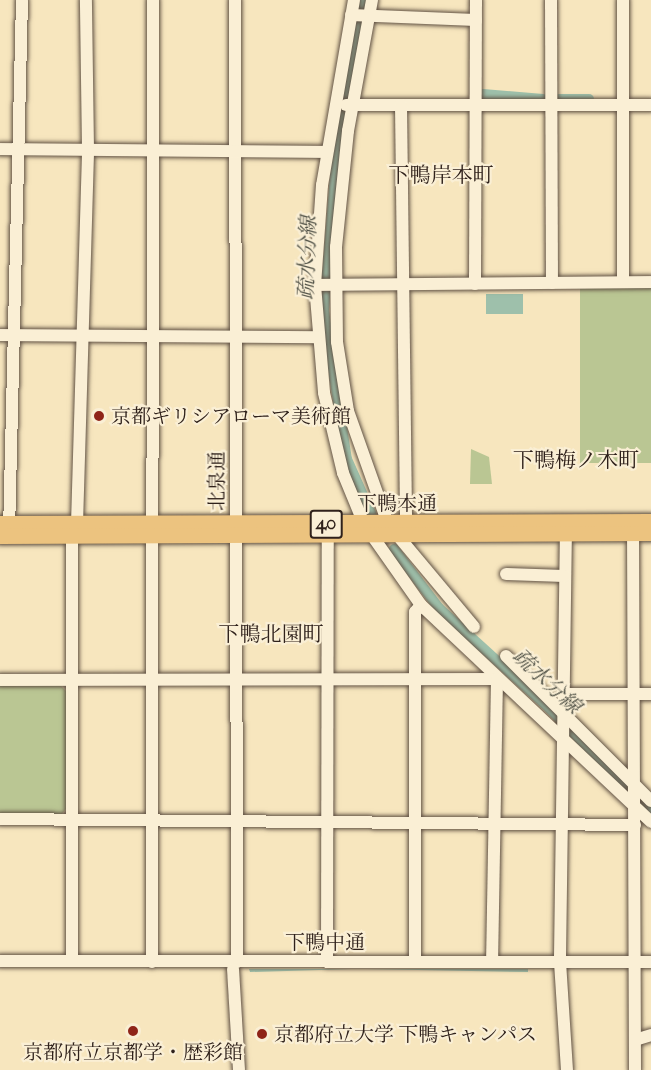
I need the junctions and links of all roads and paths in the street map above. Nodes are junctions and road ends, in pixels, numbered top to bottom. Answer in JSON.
{"nodes":[{"id":1,"x":22,"y":0,"type":"edge"},
{"id":2,"x":86,"y":0,"type":"edge"},
{"id":3,"x":153,"y":0,"type":"edge"},
{"id":4,"x":235,"y":0,"type":"edge"},
{"id":5,"x":354,"y":0,"type":"edge"},
{"id":6,"x":372,"y":0,"type":"edge"},
{"id":7,"x":476,"y":0,"type":"edge"},
{"id":8,"x":551,"y":0,"type":"edge"},
{"id":9,"x":623,"y":0,"type":"edge"},
{"id":10,"x":351,"y":15,"type":"junction"},
{"id":11,"x":368,"y":19,"type":"junction"},
{"id":12,"x":476,"y":20,"type":"junction"},
{"id":13,"x":335,"y":105,"type":"junction"},
{"id":14,"x":353,"y":105,"type":"junction"},
{"id":15,"x":401,"y":105,"type":"junction"},
{"id":16,"x":476,"y":105,"type":"junction"},
{"id":17,"x":551,"y":105,"type":"junction"},
{"id":18,"x":623,"y":105,"type":"junction"},
{"id":19,"x":651,"y":105,"type":"edge"},
{"id":20,"x":0,"y":149,"type":"edge"},
{"id":21,"x":18,"y":149,"type":"junction"},
{"id":22,"x":88,"y":150,"type":"junction"},
{"id":23,"x":153,"y":150,"type":"junction"},
{"id":24,"x":235,"y":151,"type":"junction"},
{"id":25,"x":327,"y":152,"type":"junction"},
{"id":26,"x":623,"y":282,"type":"junction"},
{"id":27,"x":651,"y":282,"type":"edge"},
{"id":28,"x":552,"y":283,"type":"junction"},
{"id":29,"x":476,"y":284,"type":"junction"},
{"id":30,"x":315,"y":285,"type":"junction"},
{"id":31,"x":403,"y":285,"type":"junction"},
{"id":32,"x":335,"y":286,"type":"junction"},
{"id":33,"x":0,"y":334,"type":"edge"},
{"id":34,"x":14,"y":335,"type":"junction"},
{"id":35,"x":82,"y":335,"type":"junction"},
{"id":36,"x":153,"y":336,"type":"junction"},
{"id":37,"x":236,"y":337,"type":"junction"},
{"id":38,"x":316,"y":337,"type":"junction"},
{"id":39,"x":651,"y":520,"type":"edge"},
{"id":40,"x":364,"y":524,"type":"junction"},
{"id":41,"x":388,"y":524,"type":"junction"},
{"id":42,"x":633,"y":527,"type":"junction"},
{"id":43,"x":566,"y":529,"type":"junction"},
{"id":44,"x":5,"y":530,"type":"edge"},
{"id":45,"x":74,"y":530,"type":"junction"},
{"id":46,"x":153,"y":531,"type":"junction"},
{"id":47,"x":237,"y":531,"type":"junction"},
{"id":48,"x":651,"y":533,"type":"edge"},
{"id":49,"x":404,"y":535,"type":"junction"},
{"id":50,"x":328,"y":537,"type":"junction"},
{"id":51,"x":374,"y":537,"type":"junction"},
{"id":52,"x":506,"y":574,"type":"dead end"},
{"id":53,"x":565,"y":576,"type":"junction"},
{"id":54,"x":421,"y":605,"type":"junction"},
{"id":55,"x":474,"y":627,"type":"dead end"},
{"id":56,"x":506,"y":656,"type":"dead end"},
{"id":57,"x":497,"y":679,"type":"junction"},
{"id":58,"x":0,"y":680,"type":"edge"},
{"id":59,"x":71,"y":680,"type":"junction"},
{"id":60,"x":151,"y":680,"type":"junction"},
{"id":61,"x":328,"y":680,"type":"junction"},
{"id":62,"x":415,"y":680,"type":"junction"},
{"id":63,"x":237,"y":681,"type":"junction"},
{"id":64,"x":564,"y":694,"type":"junction"},
{"id":65,"x":635,"y":694,"type":"junction"},
{"id":66,"x":651,"y":694,"type":"edge"},
{"id":67,"x":564,"y":713,"type":"junction"},
{"id":68,"x":563,"y":739,"type":"junction"},
{"id":69,"x":635,"y":784,"type":"junction"},
{"id":70,"x":651,"y":801,"type":"edge"},
{"id":71,"x":635,"y":807,"type":"junction"},
{"id":72,"x":72,"y":818,"type":"junction"},
{"id":73,"x":152,"y":818,"type":"junction"},
{"id":74,"x":0,"y":819,"type":"edge"},
{"id":75,"x":237,"y":819,"type":"junction"},
{"id":76,"x":327,"y":821,"type":"junction"},
{"id":77,"x":415,"y":822,"type":"junction"},
{"id":78,"x":651,"y":822,"type":"edge"},
{"id":79,"x":490,"y":824,"type":"junction"},
{"id":80,"x":562,"y":825,"type":"junction"},
{"id":81,"x":635,"y":825,"type":"junction"},
{"id":82,"x":0,"y":961,"type":"edge"},
{"id":83,"x":72,"y":961,"type":"junction"},
{"id":84,"x":152,"y":962,"type":"junction"},
{"id":85,"x":327,"y":962,"type":"junction"},
{"id":86,"x":415,"y":962,"type":"junction"},
{"id":87,"x":492,"y":962,"type":"junction"},
{"id":88,"x":561,"y":962,"type":"junction"},
{"id":89,"x":635,"y":962,"type":"junction"},
{"id":90,"x":651,"y":962,"type":"edge"},
{"id":91,"x":235,"y":965,"type":"junction"},
{"id":92,"x":651,"y":1035,"type":"edge"},
{"id":93,"x":635,"y":1040,"type":"junction"},
{"id":94,"x":233,"y":1062,"type":"edge"},
{"id":95,"x":567,"y":1070,"type":"edge"},
{"id":96,"x":635,"y":1070,"type":"edge"}],
"edges":[{"from":1,"to":21,"type":"street"},
{"from":2,"to":22,"type":"street"},
{"from":3,"to":23,"type":"street"},
{"from":4,"to":24,"type":"street","name":"北泉通"},
{"from":5,"to":10,"type":"street"},
{"from":6,"to":11,"type":"street"},
{"from":7,"to":12,"type":"street"},
{"from":8,"to":17,"type":"street"},
{"from":9,"to":18,"type":"street"},
{"from":10,"to":11,"type":"street"},
{"from":10,"to":13,"type":"street"},
{"from":11,"to":12,"type":"street"},
{"from":11,"to":14,"type":"street"},
{"from":12,"to":16,"type":"street"},
{"from":13,"to":14,"type":"street"},
{"from":13,"to":25,"type":"street"},
{"from":14,"to":15,"type":"street"},
{"from":14,"to":32,"type":"street"},
{"from":15,"to":16,"type":"street"},
{"from":15,"to":31,"type":"street"},
{"from":16,"to":17,"type":"street"},
{"from":16,"to":29,"type":"street"},
{"from":17,"to":18,"type":"street"},
{"from":17,"to":28,"type":"street"},
{"from":18,"to":19,"type":"street"},
{"from":18,"to":26,"type":"street"},
{"from":20,"to":21,"type":"street"},
{"from":21,"to":22,"type":"street"},
{"from":21,"to":34,"type":"street"},
{"from":22,"to":23,"type":"street"},
{"from":22,"to":35,"type":"street"},
{"from":23,"to":24,"type":"street"},
{"from":23,"to":36,"type":"street"},
{"from":24,"to":25,"type":"street"},
{"from":24,"to":37,"type":"street","name":"北泉通"},
{"from":25,"to":30,"type":"street"},
{"from":26,"to":27,"type":"street"},
{"from":26,"to":28,"type":"street"},
{"from":28,"to":29,"type":"street"},
{"from":29,"to":31,"type":"street"},
{"from":30,"to":32,"type":"street"},
{"from":30,"to":38,"type":"street"},
{"from":31,"to":32,"type":"street"},
{"from":31,"to":49,"type":"street"},
{"from":32,"to":41,"type":"street"},
{"from":33,"to":34,"type":"street"},
{"from":34,"to":35,"type":"street"},
{"from":34,"to":44,"type":"street"},
{"from":35,"to":36,"type":"street"},
{"from":35,"to":45,"type":"street"},
{"from":36,"to":37,"type":"street"},
{"from":36,"to":46,"type":"street"},
{"from":37,"to":38,"type":"street"},
{"from":37,"to":47,"type":"street","name":"北泉通"},
{"from":38,"to":40,"type":"street"},
{"from":39,"to":42,"type":"main road","name":"下鴨本通","number":"40"},
{"from":40,"to":41,"type":"main road","name":"下鴨本通","number":"40"},
{"from":40,"to":47,"type":"main road","name":"下鴨本通","number":"40"},
{"from":40,"to":51,"type":"street"},
{"from":41,"to":49,"type":"main road","name":"下鴨本通","number":"40"},
{"from":42,"to":43,"type":"main road","name":"下鴨本通","number":"40"},
{"from":42,"to":48,"type":"main road","name":"下鴨本通","number":"40"},
{"from":42,"to":65,"type":"street"},
{"from":43,"to":49,"type":"main road","name":"下鴨本通","number":"40"},
{"from":43,"to":53,"type":"street"},
{"from":44,"to":45,"type":"main road","name":"下鴨本通","number":"40"},
{"from":45,"to":46,"type":"main road","name":"下鴨本通","number":"40"},
{"from":45,"to":59,"type":"street"},
{"from":46,"to":47,"type":"main road","name":"下鴨本通","number":"40"},
{"from":46,"to":60,"type":"street"},
{"from":47,"to":50,"type":"main road","name":"下鴨本通","number":"40"},
{"from":47,"to":63,"type":"street","name":"北泉通"},
{"from":49,"to":51,"type":"main road","name":"下鴨本通","number":"40"},
{"from":49,"to":55,"type":"street"},
{"from":50,"to":51,"type":"main road","name":"下鴨本通","number":"40"},
{"from":50,"to":61,"type":"street"},
{"from":51,"to":54,"type":"street"},
{"from":52,"to":53,"type":"street"},
{"from":53,"to":64,"type":"street"},
{"from":54,"to":57,"type":"street"},
{"from":54,"to":62,"type":"street"},
{"from":56,"to":67,"type":"street"},
{"from":57,"to":62,"type":"street"},
{"from":57,"to":68,"type":"street"},
{"from":57,"to":79,"type":"street"},
{"from":58,"to":59,"type":"street"},
{"from":59,"to":60,"type":"street"},
{"from":59,"to":72,"type":"street"},
{"from":60,"to":63,"type":"street"},
{"from":60,"to":73,"type":"street"},
{"from":61,"to":62,"type":"street"},
{"from":61,"to":63,"type":"street"},
{"from":61,"to":76,"type":"street"},
{"from":62,"to":77,"type":"street"},
{"from":63,"to":75,"type":"street","name":"北泉通"},
{"from":64,"to":65,"type":"street"},
{"from":64,"to":67,"type":"street"},
{"from":65,"to":66,"type":"street"},
{"from":65,"to":69,"type":"street"},
{"from":67,"to":68,"type":"street"},
{"from":67,"to":69,"type":"street"},
{"from":68,"to":71,"type":"street"},
{"from":68,"to":80,"type":"street"},
{"from":69,"to":70,"type":"street"},
{"from":69,"to":71,"type":"street"},
{"from":71,"to":78,"type":"street"},
{"from":71,"to":81,"type":"street"},
{"from":72,"to":73,"type":"street"},
{"from":72,"to":74,"type":"street"},
{"from":72,"to":83,"type":"street"},
{"from":73,"to":75,"type":"street"},
{"from":73,"to":84,"type":"street"},
{"from":75,"to":76,"type":"street"},
{"from":75,"to":91,"type":"street","name":"北泉通"},
{"from":76,"to":77,"type":"street"},
{"from":76,"to":85,"type":"street"},
{"from":77,"to":79,"type":"street"},
{"from":77,"to":86,"type":"street"},
{"from":79,"to":80,"type":"street"},
{"from":79,"to":87,"type":"street"},
{"from":80,"to":81,"type":"street"},
{"from":80,"to":88,"type":"street"},
{"from":81,"to":89,"type":"street"},
{"from":82,"to":83,"type":"street","name":"下鴨中通"},
{"from":83,"to":84,"type":"street","name":"下鴨中通"},
{"from":84,"to":91,"type":"street","name":"下鴨中通"},
{"from":85,"to":86,"type":"street","name":"下鴨中通"},
{"from":85,"to":91,"type":"street","name":"下鴨中通"},
{"from":86,"to":87,"type":"street","name":"下鴨中通"},
{"from":87,"to":88,"type":"street","name":"下鴨中通"},
{"from":88,"to":89,"type":"street","name":"下鴨中通"},
{"from":88,"to":95,"type":"street"},
{"from":89,"to":90,"type":"street","name":"下鴨中通"},
{"from":89,"to":93,"type":"street"},
{"from":91,"to":94,"type":"street","name":"北泉通"},
{"from":92,"to":93,"type":"street"},
{"from":93,"to":96,"type":"street"}]}
